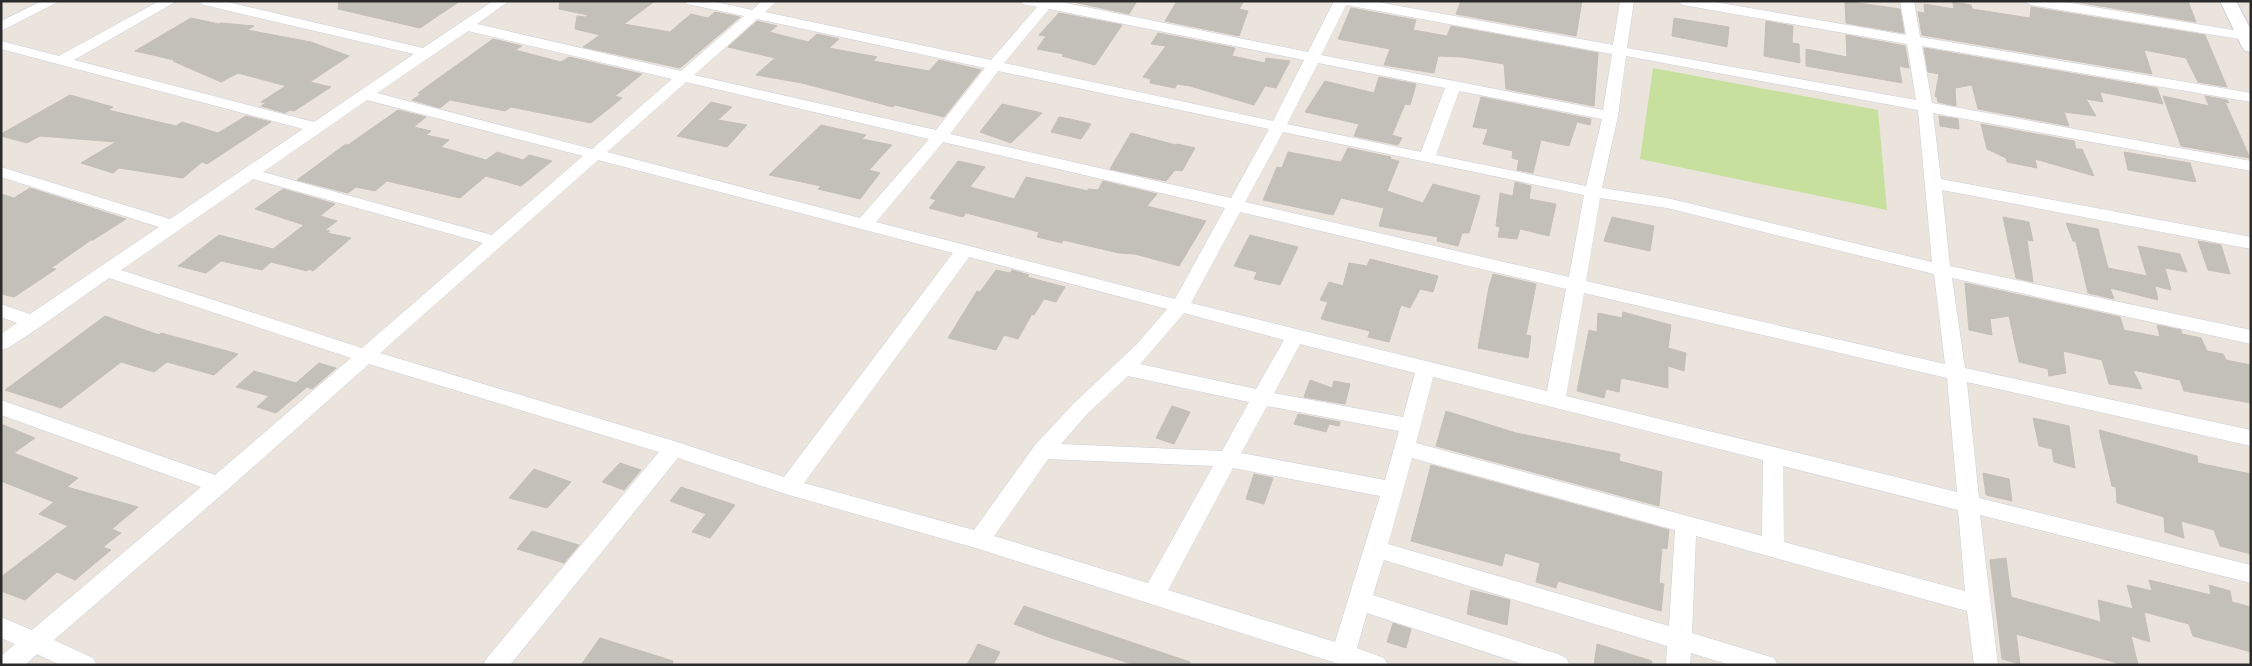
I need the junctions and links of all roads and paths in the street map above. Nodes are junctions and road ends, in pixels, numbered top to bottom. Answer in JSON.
{"nodes":[{"id":1,"x":53,"y":1,"type":"edge"},
{"id":2,"x":170,"y":1,"type":"edge"},
{"id":3,"x":204,"y":1,"type":"edge"},
{"id":4,"x":502,"y":1,"type":"edge"},
{"id":5,"x":692,"y":1,"type":"edge"},
{"id":6,"x":770,"y":1,"type":"edge"},
{"id":7,"x":1028,"y":1,"type":"edge"},
{"id":8,"x":1341,"y":1,"type":"edge"},
{"id":9,"x":1348,"y":1,"type":"edge"},
{"id":10,"x":1627,"y":1,"type":"edge"},
{"id":11,"x":1683,"y":1,"type":"edge"},
{"id":12,"x":1908,"y":1,"type":"edge"},
{"id":13,"x":2031,"y":1,"type":"edge"},
{"id":14,"x":2228,"y":1,"type":"edge"},
{"id":15,"x":1047,"y":3,"type":"edge"},
{"id":16,"x":755,"y":14,"type":"junction"},
{"id":17,"x":466,"y":26,"type":"junction"},
{"id":18,"x":1,"y":27,"type":"edge"},
{"id":19,"x":2249,"y":40,"type":"edge"},
{"id":20,"x":1914,"y":41,"type":"junction"},
{"id":21,"x":1,"y":45,"type":"edge"},
{"id":22,"x":1619,"y":50,"type":"junction"},
{"id":23,"x":426,"y":53,"type":"junction"},
{"id":24,"x":1314,"y":58,"type":"junction"},
{"id":25,"x":61,"y":61,"type":"junction"},
{"id":26,"x":994,"y":66,"type":"junction"},
{"id":27,"x":683,"y":78,"type":"junction"},
{"id":28,"x":1454,"y":86,"type":"junction"},
{"id":29,"x":366,"y":94,"type":"junction"},
{"id":30,"x":2251,"y":98,"type":"edge"},
{"id":31,"x":1926,"y":106,"type":"junction"},
{"id":32,"x":1610,"y":116,"type":"junction"},
{"id":33,"x":1278,"y":127,"type":"junction"},
{"id":34,"x":317,"y":128,"type":"junction"},
{"id":35,"x":940,"y":136,"type":"junction"},
{"id":36,"x":596,"y":154,"type":"junction"},
{"id":37,"x":1427,"y":158,"type":"junction"},
{"id":38,"x":2251,"y":166,"type":"edge"},
{"id":39,"x":1,"y":172,"type":"edge"},
{"id":40,"x":250,"y":173,"type":"junction"},
{"id":41,"x":1934,"y":183,"type":"junction"},
{"id":42,"x":1593,"y":192,"type":"junction"},
{"id":43,"x":1236,"y":205,"type":"junction"},
{"id":44,"x":865,"y":223,"type":"junction"},
{"id":45,"x":174,"y":226,"type":"junction"},
{"id":46,"x":494,"y":241,"type":"junction"},
{"id":47,"x":2251,"y":243,"type":"edge"},
{"id":48,"x":965,"y":250,"type":"junction"},
{"id":49,"x":1942,"y":270,"type":"junction"},
{"id":50,"x":106,"y":271,"type":"junction"},
{"id":51,"x":1576,"y":284,"type":"junction"},
{"id":52,"x":1180,"y":306,"type":"junction"},
{"id":53,"x":1,"y":310,"type":"edge"},
{"id":54,"x":33,"y":322,"type":"junction"},
{"id":55,"x":1295,"y":336,"type":"junction"},
{"id":56,"x":2251,"y":337,"type":"edge"},
{"id":57,"x":1,"y":343,"type":"edge"},
{"id":58,"x":366,"y":356,"type":"junction"},
{"id":59,"x":1124,"y":368,"type":"junction"},
{"id":60,"x":1426,"y":369,"type":"junction"},
{"id":61,"x":1956,"y":373,"type":"junction"},
{"id":62,"x":1263,"y":398,"type":"junction"},
{"id":63,"x":1555,"y":401,"type":"junction"},
{"id":64,"x":1,"y":407,"type":"edge"},
{"id":65,"x":1410,"y":426,"type":"junction"},
{"id":66,"x":2251,"y":438,"type":"edge"},
{"id":67,"x":1405,"y":448,"type":"junction"},
{"id":68,"x":674,"y":450,"type":"junction"},
{"id":69,"x":1042,"y":451,"type":"junction"},
{"id":70,"x":1773,"y":456,"type":"junction"},
{"id":71,"x":1229,"y":459,"type":"junction"},
{"id":72,"x":219,"y":485,"type":"junction"},
{"id":73,"x":789,"y":487,"type":"junction"},
{"id":74,"x":1393,"y":490,"type":"junction"},
{"id":75,"x":1968,"y":503,"type":"junction"},
{"id":76,"x":1686,"y":524,"type":"junction"},
{"id":77,"x":979,"y":540,"type":"junction"},
{"id":78,"x":1774,"y":548,"type":"junction"},
{"id":79,"x":1376,"y":549,"type":"junction"},
{"id":80,"x":2251,"y":574,"type":"edge"},
{"id":81,"x":1153,"y":595,"type":"junction"},
{"id":82,"x":1358,"y":600,"type":"junction"},
{"id":83,"x":1978,"y":604,"type":"junction"},
{"id":84,"x":1,"y":627,"type":"edge"},
{"id":85,"x":1680,"y":640,"type":"junction"},
{"id":86,"x":35,"y":642,"type":"junction"},
{"id":87,"x":1343,"y":654,"type":"junction"},
{"id":88,"x":8,"y":665,"type":"edge"},
{"id":89,"x":85,"y":665,"type":"edge"},
{"id":90,"x":495,"y":665,"type":"edge"},
{"id":91,"x":1376,"y":665,"type":"edge"},
{"id":92,"x":1558,"y":665,"type":"edge"},
{"id":93,"x":1678,"y":665,"type":"edge"},
{"id":94,"x":1766,"y":665,"type":"edge"},
{"id":95,"x":1986,"y":665,"type":"edge"}],
"edges":[{"from":1,"to":18,"type":"street"},
{"from":2,"to":25,"type":"street"},
{"from":3,"to":23,"type":"street"},
{"from":4,"to":17,"type":"street"},
{"from":5,"to":16,"type":"street"},
{"from":6,"to":16,"type":"street"},
{"from":7,"to":15,"type":"street"},
{"from":8,"to":24,"type":"street"},
{"from":9,"to":22,"type":"street"},
{"from":10,"to":22,"type":"street"},
{"from":11,"to":20,"type":"street"},
{"from":12,"to":20,"type":"street"},
{"from":13,"to":19,"type":"street"},
{"from":14,"to":19,"type":"street"},
{"from":15,"to":24,"type":"street"},
{"from":15,"to":26,"type":"street"},
{"from":16,"to":26,"type":"street"},
{"from":16,"to":27,"type":"street"},
{"from":17,"to":23,"type":"street"},
{"from":17,"to":27,"type":"street"},
{"from":20,"to":30,"type":"street"},
{"from":20,"to":31,"type":"street"},
{"from":21,"to":25,"type":"street"},
{"from":22,"to":31,"type":"street"},
{"from":22,"to":32,"type":"street"},
{"from":23,"to":29,"type":"street"},
{"from":24,"to":28,"type":"street"},
{"from":24,"to":33,"type":"street"},
{"from":25,"to":34,"type":"street"},
{"from":26,"to":33,"type":"street"},
{"from":26,"to":35,"type":"street"},
{"from":27,"to":35,"type":"street"},
{"from":27,"to":36,"type":"street"},
{"from":28,"to":32,"type":"street"},
{"from":28,"to":37,"type":"street"},
{"from":29,"to":34,"type":"street"},
{"from":29,"to":36,"type":"street"},
{"from":31,"to":38,"type":"street"},
{"from":31,"to":41,"type":"street"},
{"from":32,"to":42,"type":"street"},
{"from":33,"to":37,"type":"street"},
{"from":33,"to":43,"type":"street"},
{"from":34,"to":40,"type":"street"},
{"from":35,"to":43,"type":"street"},
{"from":35,"to":44,"type":"street"},
{"from":36,"to":44,"type":"street"},
{"from":36,"to":46,"type":"street"},
{"from":37,"to":42,"type":"street"},
{"from":39,"to":45,"type":"street"},
{"from":40,"to":45,"type":"street"},
{"from":40,"to":46,"type":"street"},
{"from":41,"to":47,"type":"street"},
{"from":41,"to":49,"type":"street"},
{"from":42,"to":49,"type":"street"},
{"from":42,"to":51,"type":"street"},
{"from":43,"to":51,"type":"street"},
{"from":43,"to":52,"type":"street"},
{"from":44,"to":48,"type":"street"},
{"from":45,"to":50,"type":"street"},
{"from":46,"to":58,"type":"street"},
{"from":48,"to":52,"type":"street"},
{"from":48,"to":73,"type":"street"},
{"from":49,"to":56,"type":"street"},
{"from":49,"to":61,"type":"street"},
{"from":50,"to":54,"type":"street"},
{"from":50,"to":58,"type":"street"},
{"from":51,"to":61,"type":"street"},
{"from":51,"to":63,"type":"street"},
{"from":52,"to":55,"type":"street"},
{"from":52,"to":59,"type":"street"},
{"from":53,"to":54,"type":"street"},
{"from":54,"to":57,"type":"street"},
{"from":55,"to":60,"type":"street"},
{"from":55,"to":62,"type":"street"},
{"from":58,"to":68,"type":"street"},
{"from":58,"to":72,"type":"street"},
{"from":59,"to":62,"type":"street"},
{"from":59,"to":69,"type":"street"},
{"from":60,"to":63,"type":"street"},
{"from":60,"to":65,"type":"street"},
{"from":61,"to":66,"type":"street"},
{"from":61,"to":75,"type":"street"},
{"from":62,"to":65,"type":"street"},
{"from":62,"to":71,"type":"street"},
{"from":63,"to":70,"type":"street"},
{"from":64,"to":72,"type":"street"},
{"from":65,"to":67,"type":"street"},
{"from":67,"to":74,"type":"street"},
{"from":67,"to":76,"type":"street"},
{"from":68,"to":73,"type":"street"},
{"from":68,"to":90,"type":"street"},
{"from":69,"to":71,"type":"street"},
{"from":69,"to":77,"type":"street"},
{"from":70,"to":75,"type":"street"},
{"from":70,"to":78,"type":"street"},
{"from":71,"to":74,"type":"street"},
{"from":71,"to":81,"type":"street"},
{"from":72,"to":86,"type":"street"},
{"from":73,"to":77,"type":"street"},
{"from":74,"to":79,"type":"street"},
{"from":75,"to":80,"type":"street"},
{"from":75,"to":83,"type":"street"},
{"from":76,"to":78,"type":"street"},
{"from":76,"to":85,"type":"street"},
{"from":77,"to":81,"type":"street"},
{"from":78,"to":83,"type":"street"},
{"from":79,"to":82,"type":"street"},
{"from":79,"to":85,"type":"street"},
{"from":81,"to":87,"type":"street"},
{"from":82,"to":87,"type":"street"},
{"from":82,"to":92,"type":"street"},
{"from":83,"to":95,"type":"street"},
{"from":84,"to":86,"type":"street"},
{"from":85,"to":93,"type":"street"},
{"from":85,"to":94,"type":"street"},
{"from":86,"to":88,"type":"street"},
{"from":86,"to":89,"type":"street"},
{"from":87,"to":91,"type":"street"}]}
